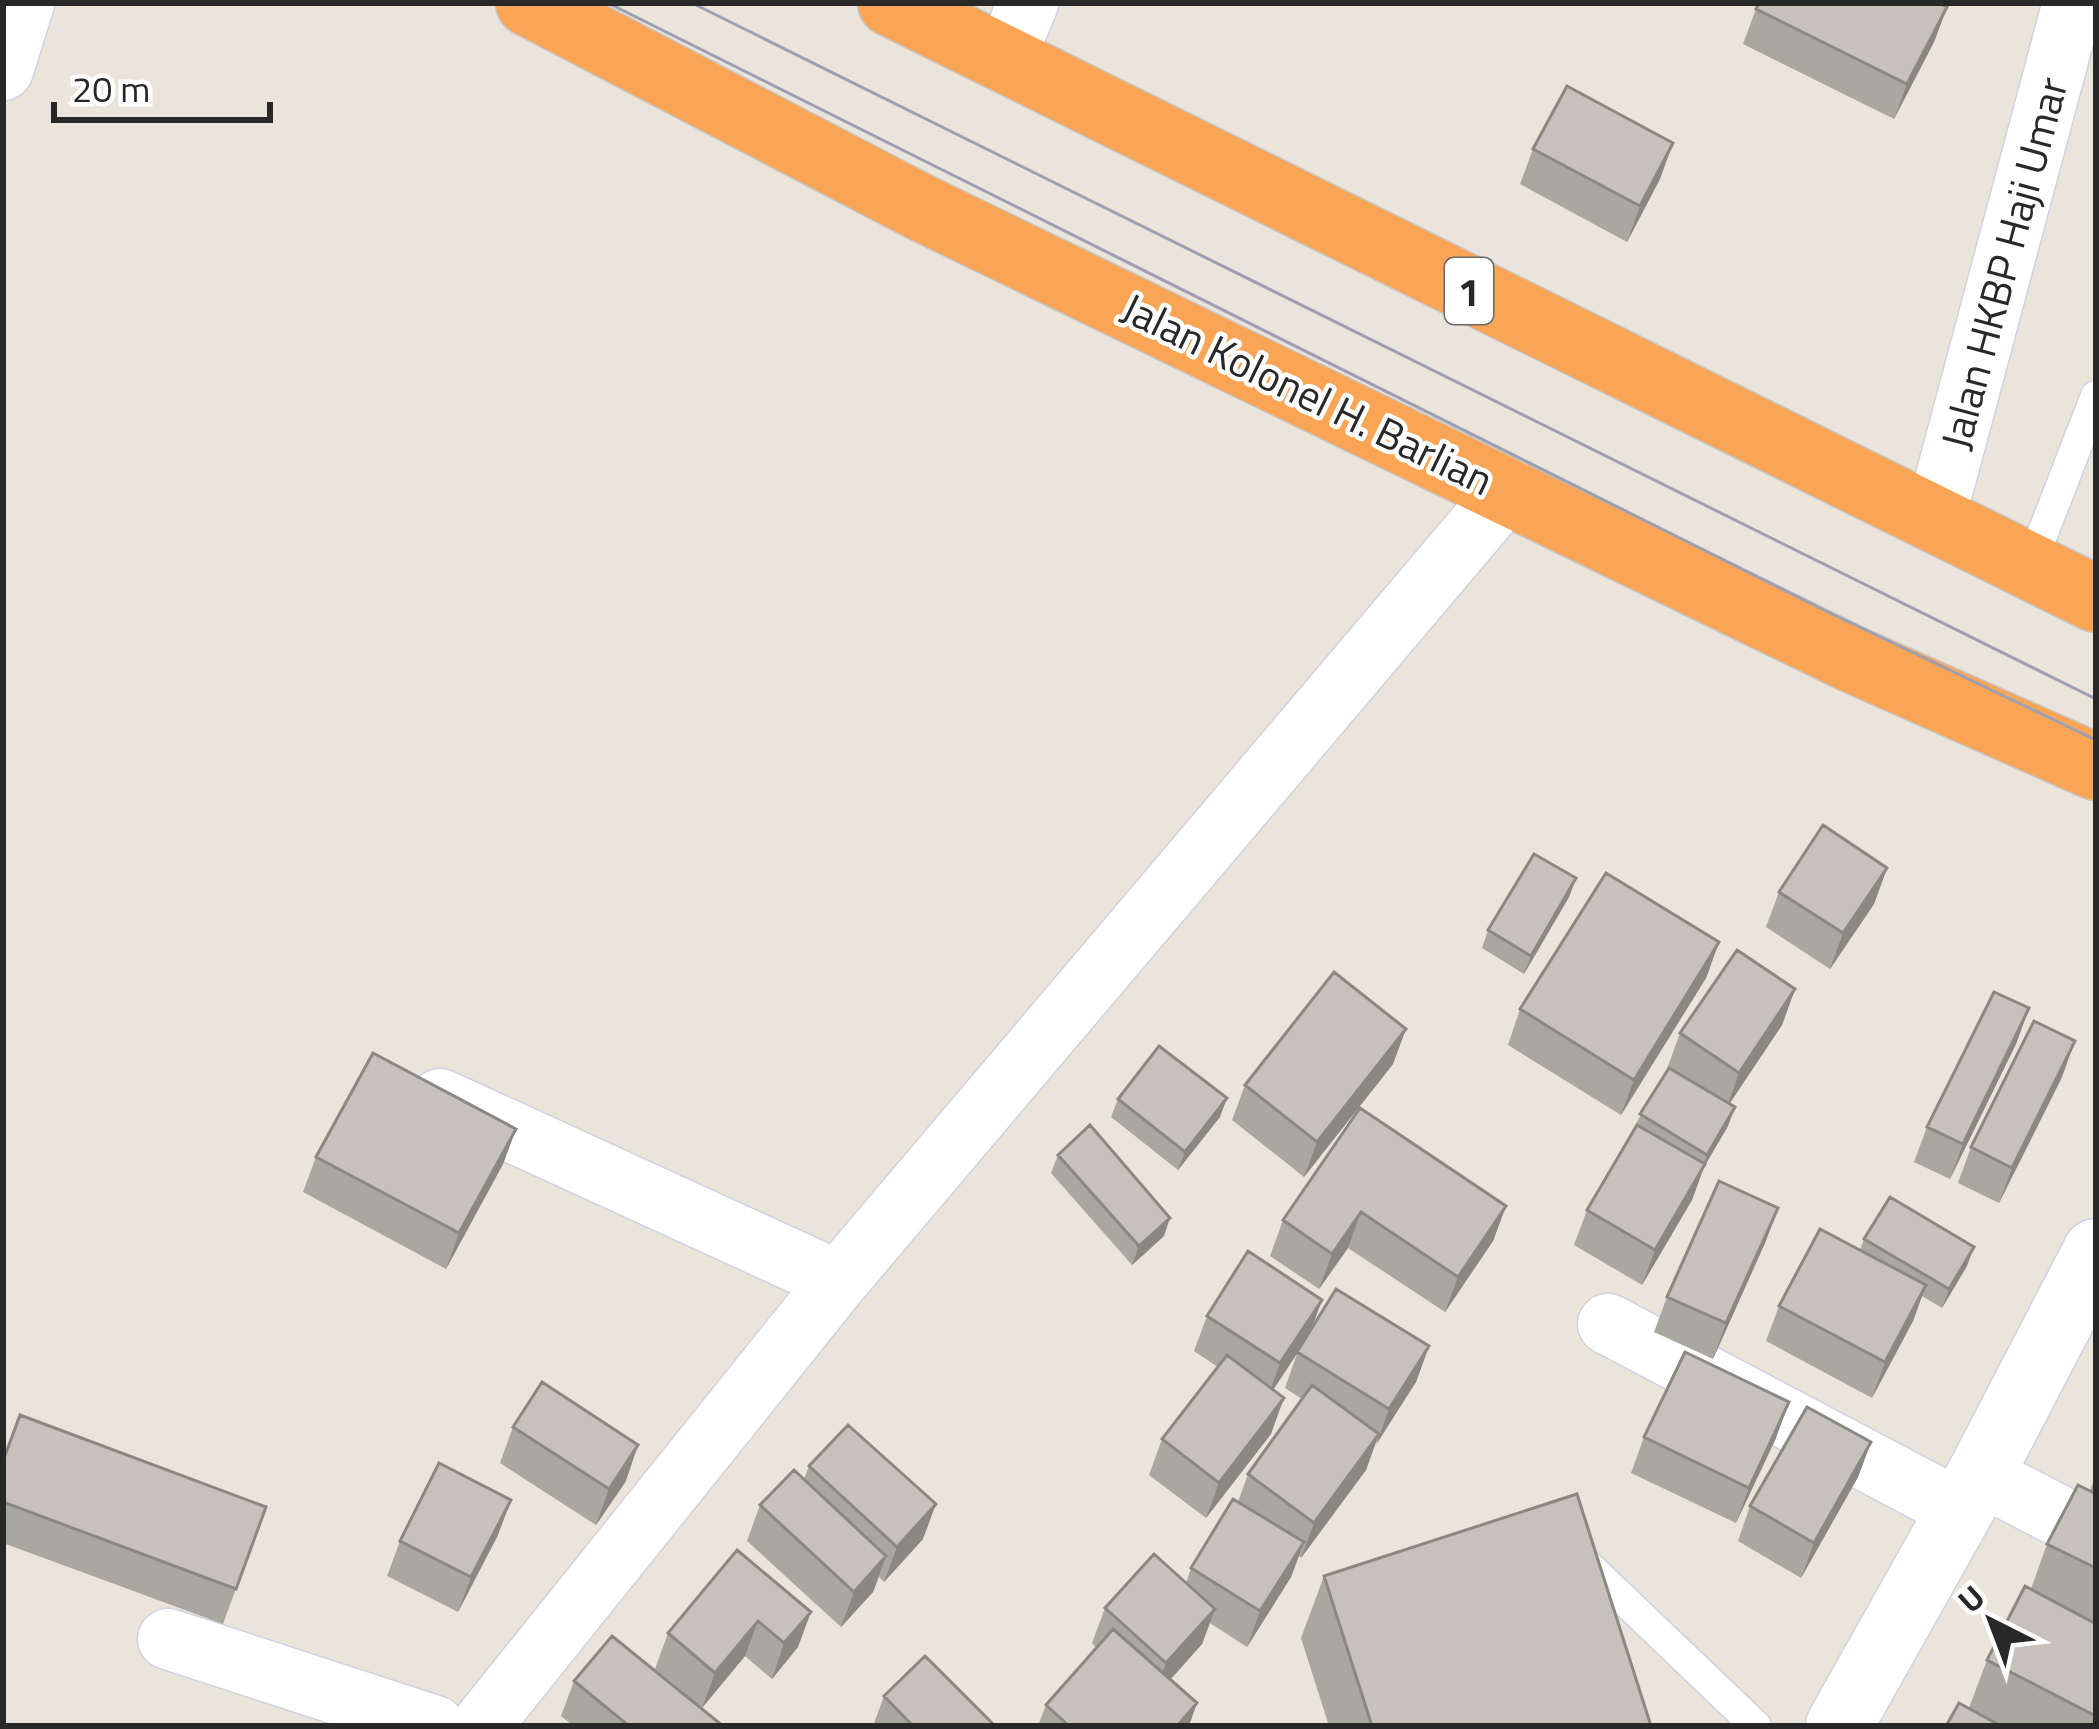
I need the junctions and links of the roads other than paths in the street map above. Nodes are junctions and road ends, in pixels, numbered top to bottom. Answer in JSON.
{"nodes":[{"id":1,"x":24,"y":3,"type":"edge"},
{"id":2,"x":529,"y":3,"type":"edge"},
{"id":3,"x":891,"y":3,"type":"edge"},
{"id":4,"x":2073,"y":3,"type":"edge"},
{"id":5,"x":1016,"y":32,"type":"edge"},
{"id":6,"x":3,"y":70,"type":"edge"},
{"id":7,"x":2096,"y":396,"type":"edge"},
{"id":8,"x":1509,"y":489,"type":"junction"},
{"id":9,"x":1934,"y":522,"type":"junction"},
{"id":10,"x":2030,"y":566,"type":"junction"},
{"id":11,"x":2096,"y":599,"type":"edge"},
{"id":12,"x":2096,"y":767,"type":"edge"},
{"id":13,"x":417,"y":1088,"type":"edge"},
{"id":14,"x":2096,"y":1252,"type":"edge"},
{"id":15,"x":838,"y":1281,"type":"junction"},
{"id":16,"x":1608,"y":1324,"type":"dead end"},
{"id":17,"x":1970,"y":1492,"type":"junction"},
{"id":18,"x":1552,"y":1531,"type":"edge"},
{"id":19,"x":2096,"y":1535,"type":"edge"},
{"id":20,"x":168,"y":1639,"type":"dead end"},
{"id":21,"x":435,"y":1726,"type":"edge"},
{"id":22,"x":481,"y":1726,"type":"edge"},
{"id":23,"x":1756,"y":1726,"type":"edge"},
{"id":24,"x":1839,"y":1726,"type":"edge"}],
"edges":[{"from":1,"to":6,"type":"street"},
{"from":2,"to":8,"type":"highway","name":"Jalan Kolonel H. Barlian"},
{"from":3,"to":5,"type":"highway","number":"1"},
{"from":4,"to":9,"type":"street","name":"Jalan HKBP Haji Umar"},
{"from":5,"to":9,"type":"highway","number":"1"},
{"from":7,"to":10,"type":"lane"},
{"from":8,"to":12,"type":"highway","name":"Jalan Kolonel H. Barlian"},
{"from":8,"to":15,"type":"street"},
{"from":9,"to":10,"type":"highway","number":"1"},
{"from":10,"to":11,"type":"highway","number":"1"},
{"from":13,"to":15,"type":"street"},
{"from":14,"to":17,"type":"street"},
{"from":15,"to":22,"type":"street"},
{"from":16,"to":17,"type":"street"},
{"from":17,"to":19,"type":"street"},
{"from":17,"to":24,"type":"street"},
{"from":18,"to":23,"type":"lane"},
{"from":20,"to":21,"type":"street"}]}
